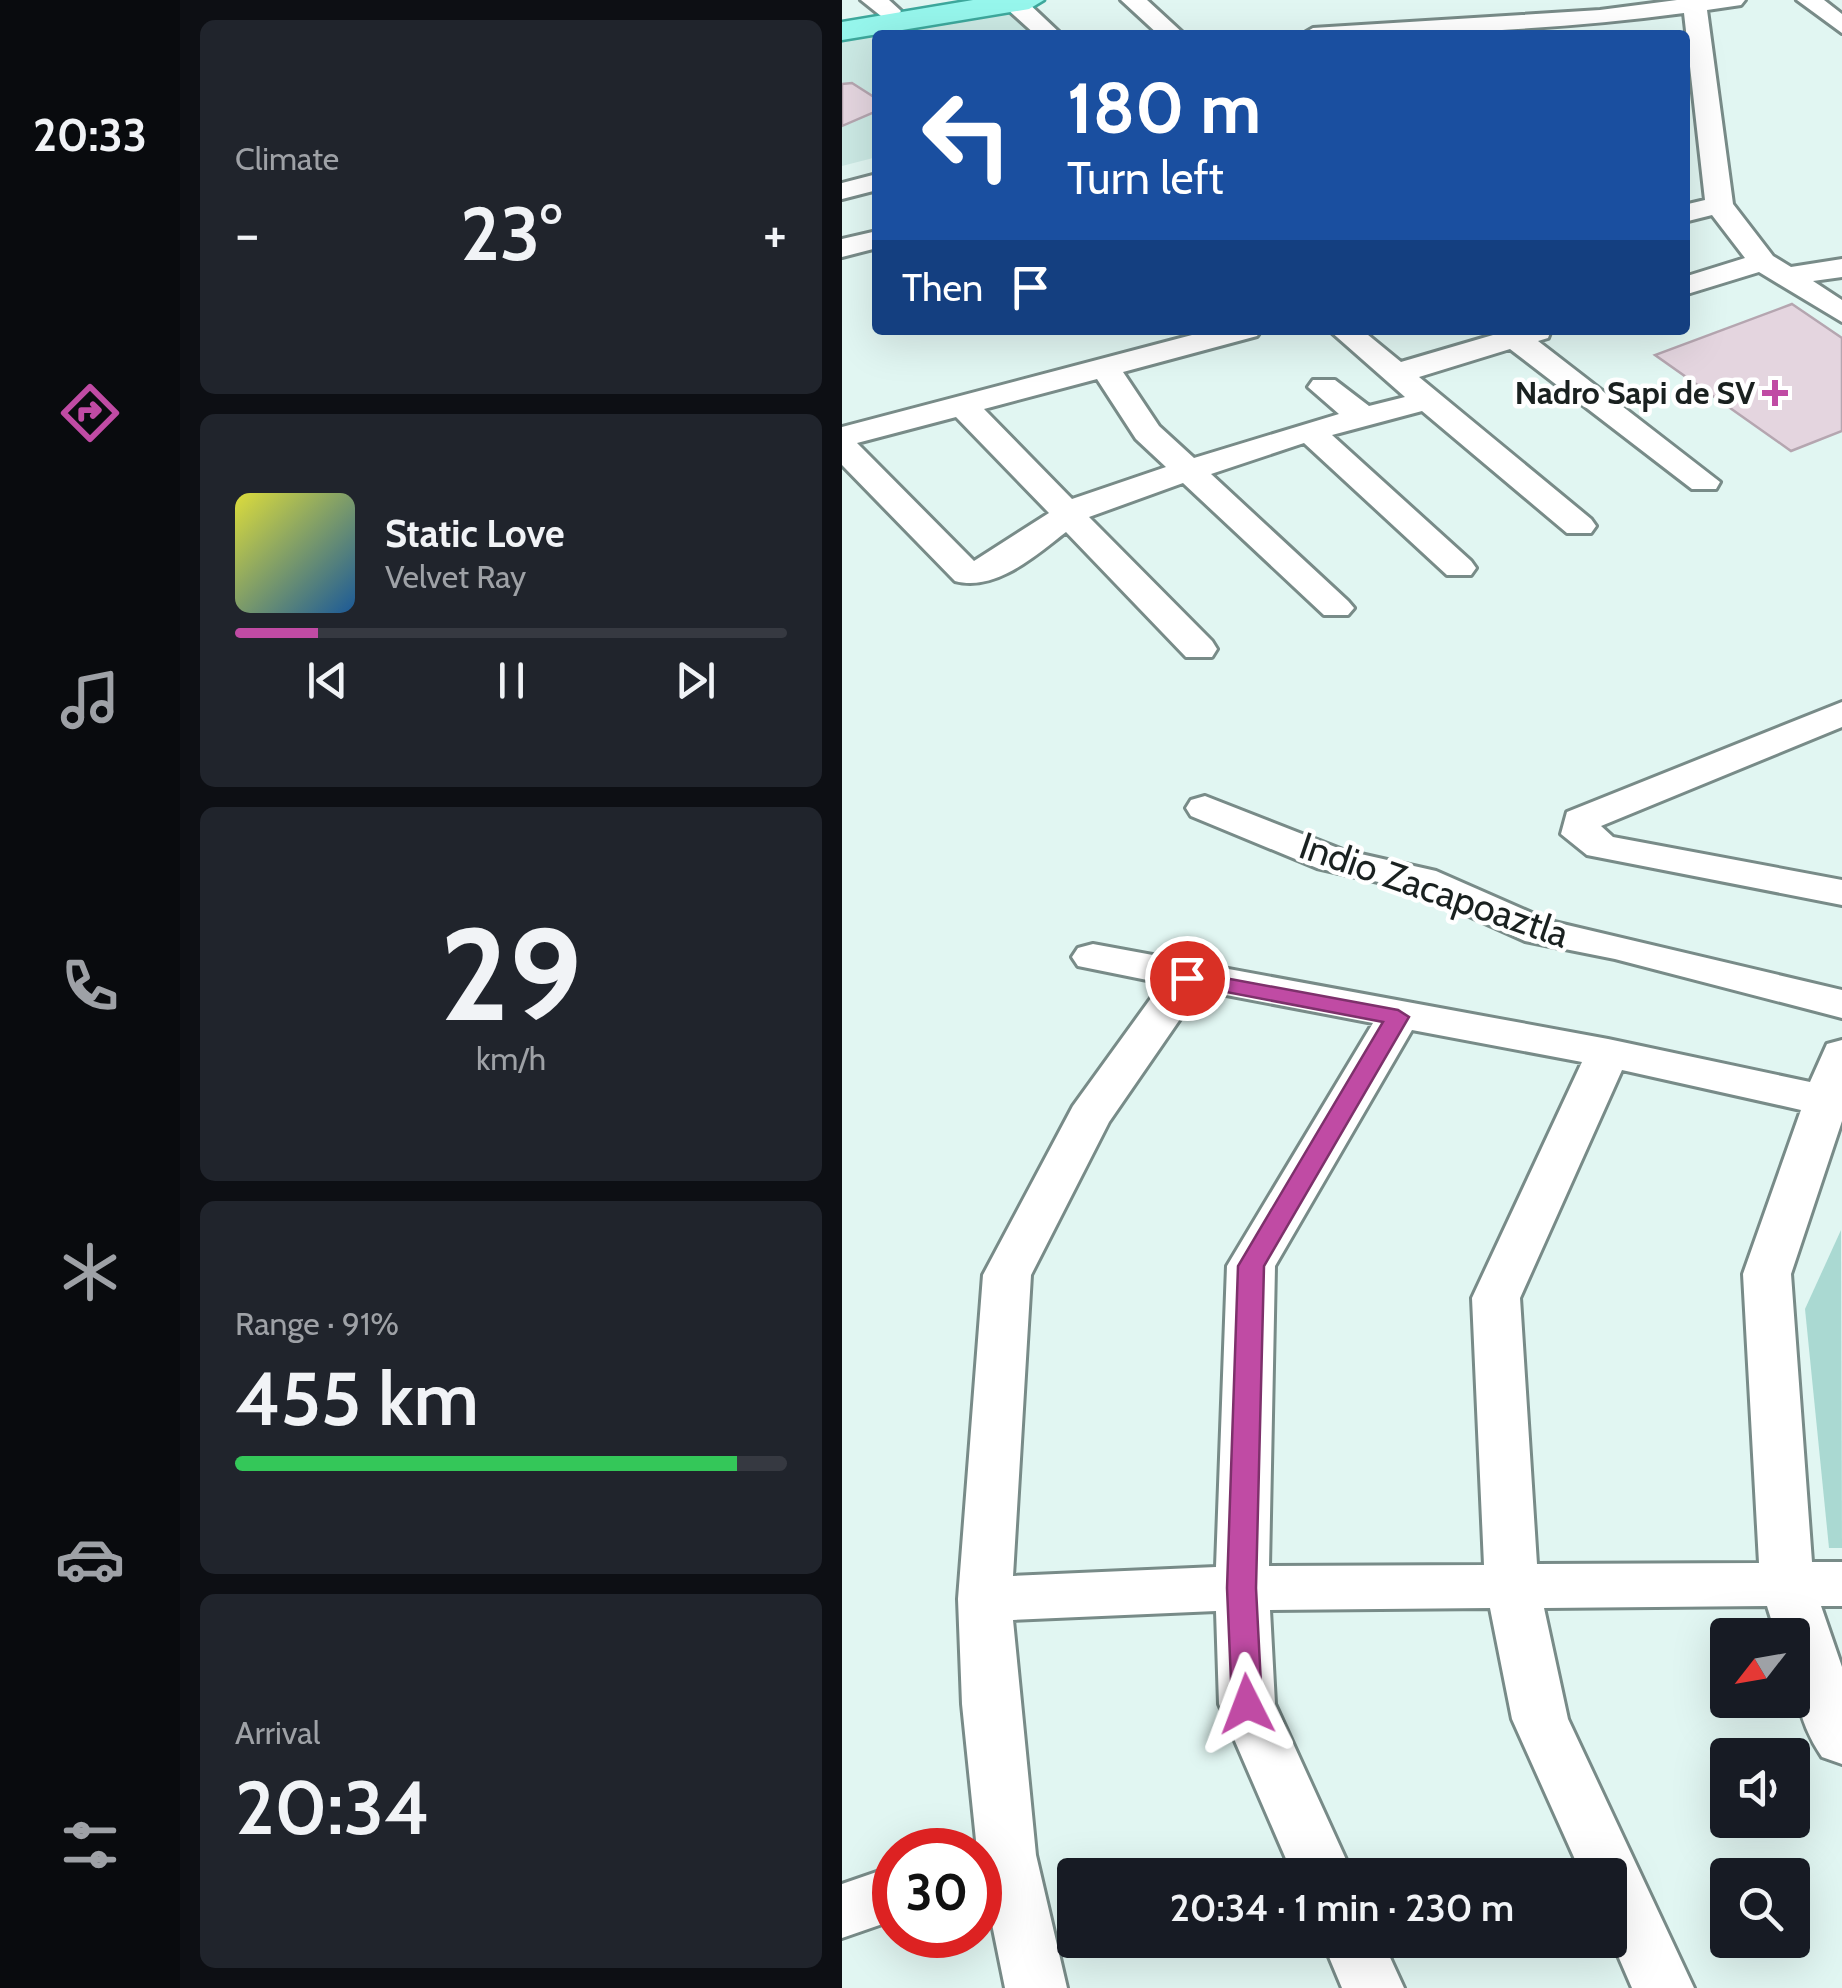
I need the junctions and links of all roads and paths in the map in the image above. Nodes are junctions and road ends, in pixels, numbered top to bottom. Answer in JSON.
{"nodes":[{"id":1,"x":955,"y":0,"type":"edge"},
{"id":2,"x":1133,"y":0,"type":"edge"},
{"id":3,"x":1448,"y":0,"type":"edge"},
{"id":4,"x":1576,"y":0,"type":"edge"},
{"id":5,"x":1733,"y":0,"type":"edge"},
{"id":6,"x":1809,"y":0,"type":"edge"},
{"id":7,"x":1022,"y":1,"type":"edge"},
{"id":8,"x":1694,"y":2,"type":"edge"},
{"id":9,"x":881,"y":5,"type":"edge"},
{"id":10,"x":1600,"y":17,"type":"junction"},
{"id":11,"x":842,"y":18,"type":"edge"},
{"id":12,"x":1842,"y":26,"type":"edge"},
{"id":13,"x":1483,"y":29,"type":"edge"},
{"id":14,"x":1046,"y":30,"type":"edge"},
{"id":15,"x":1168,"y":30,"type":"edge"},
{"id":16,"x":1455,"y":30,"type":"edge"},
{"id":17,"x":842,"y":31,"type":"edge"},
{"id":18,"x":1693,"y":59,"type":"edge"},
{"id":19,"x":1690,"y":161,"type":"edge"},
{"id":20,"x":1716,"y":162,"type":"junction"},
{"id":21,"x":872,"y":183,"type":"edge"},
{"id":22,"x":842,"y":191,"type":"edge"},
{"id":23,"x":1719,"y":205,"type":"junction"},
{"id":24,"x":1690,"y":212,"type":"edge"},
{"id":25,"x":872,"y":240,"type":"edge"},
{"id":26,"x":842,"y":248,"type":"edge"},
{"id":27,"x":1842,"y":268,"type":"edge"},
{"id":28,"x":1774,"y":269,"type":"junction"},
{"id":29,"x":1690,"y":285,"type":"edge"},
{"id":30,"x":1842,"y":313,"type":"edge"},
{"id":31,"x":1227,"y":335,"type":"edge"},
{"id":32,"x":1350,"y":335,"type":"edge"},
{"id":33,"x":1515,"y":335,"type":"edge"},
{"id":34,"x":1523,"y":335,"type":"edge"},
{"id":35,"x":1105,"y":367,"type":"junction"},
{"id":36,"x":1398,"y":373,"type":"junction"},
{"id":37,"x":1324,"y":387,"type":"dead end"},
{"id":38,"x":1429,"y":400,"type":"junction"},
{"id":39,"x":962,"y":405,"type":"junction"},
{"id":40,"x":1364,"y":417,"type":"junction"},
{"id":41,"x":1309,"y":431,"type":"junction"},
{"id":42,"x":842,"y":437,"type":"edge"},
{"id":43,"x":842,"y":446,"type":"edge"},
{"id":44,"x":1187,"y":470,"type":"junction"},
{"id":45,"x":1704,"y":482,"type":"dead end"},
{"id":46,"x":1068,"y":512,"type":"junction"},
{"id":47,"x":1580,"y":526,"type":"dead end"},
{"id":48,"x":1459,"y":568,"type":"dead end"},
{"id":49,"x":1336,"y":608,"type":"dead end"},
{"id":50,"x":1200,"y":648,"type":"dead end"},
{"id":51,"x":1842,"y":713,"type":"edge"},
{"id":52,"x":1205,"y":808,"type":"dead end"},
{"id":53,"x":1842,"y":893,"type":"edge"},
{"id":54,"x":1093,"y":957,"type":"dead end"},
{"id":55,"x":1187,"y":978,"type":"junction"},
{"id":56,"x":1842,"y":1004,"type":"edge"},
{"id":57,"x":1398,"y":1017,"type":"junction"},
{"id":58,"x":1608,"y":1054,"type":"junction"},
{"id":59,"x":1842,"y":1054,"type":"edge"},
{"id":60,"x":1833,"y":1103,"type":"edge"},
{"id":61,"x":1786,"y":1584,"type":"junction"},
{"id":62,"x":1842,"y":1584,"type":"edge"},
{"id":63,"x":1512,"y":1586,"type":"junction"},
{"id":64,"x":1242,"y":1588,"type":"junction"},
{"id":65,"x":985,"y":1600,"type":"junction"},
{"id":66,"x":1842,"y":1740,"type":"edge"},
{"id":67,"x":992,"y":1828,"type":"edge"},
{"id":68,"x":1315,"y":1858,"type":"edge"},
{"id":69,"x":1002,"y":1887,"type":"edge"},
{"id":70,"x":872,"y":1902,"type":"edge"},
{"id":71,"x":842,"y":1912,"type":"edge"},
{"id":72,"x":1360,"y":1958,"type":"edge"},
{"id":73,"x":1036,"y":1988,"type":"edge"},
{"id":74,"x":1374,"y":1988,"type":"edge"},
{"id":75,"x":1663,"y":1988,"type":"edge"}],
"edges":[{"from":1,"to":9,"type":"main road"},
{"from":2,"to":15,"type":"street"},
{"from":3,"to":13,"type":"street"},
{"from":4,"to":10,"type":"street"},
{"from":5,"to":8,"type":"street"},
{"from":6,"to":12,"type":"street"},
{"from":7,"to":14,"type":"street"},
{"from":7,"to":17,"type":"main road"},
{"from":8,"to":10,"type":"street"},
{"from":8,"to":18,"type":"street"},
{"from":9,"to":11,"type":"main road"},
{"from":10,"to":13,"type":"street"},
{"from":13,"to":16,"type":"street"},
{"from":18,"to":20,"type":"street"},
{"from":19,"to":20,"type":"street"},
{"from":20,"to":23,"type":"street"},
{"from":21,"to":22,"type":"street"},
{"from":23,"to":24,"type":"street"},
{"from":23,"to":28,"type":"street"},
{"from":25,"to":26,"type":"street"},
{"from":27,"to":28,"type":"street"},
{"from":28,"to":29,"type":"street"},
{"from":28,"to":30,"type":"street"},
{"from":31,"to":35,"type":"street"},
{"from":32,"to":36,"type":"street"},
{"from":33,"to":36,"type":"street"},
{"from":34,"to":45,"type":"street"},
{"from":35,"to":39,"type":"street"},
{"from":35,"to":44,"type":"street"},
{"from":36,"to":38,"type":"street"},
{"from":37,"to":40,"type":"street"},
{"from":38,"to":40,"type":"street"},
{"from":38,"to":47,"type":"street"},
{"from":39,"to":42,"type":"street"},
{"from":39,"to":46,"type":"street"},
{"from":40,"to":41,"type":"street"},
{"from":41,"to":44,"type":"street"},
{"from":41,"to":48,"type":"street"},
{"from":43,"to":46,"type":"street"},
{"from":44,"to":46,"type":"street"},
{"from":44,"to":49,"type":"street"},
{"from":46,"to":50,"type":"street"},
{"from":51,"to":53,"type":"street"},
{"from":52,"to":56,"type":"street","name":"Indio Zacapoaztla"},
{"from":54,"to":55,"type":"street"},
{"from":55,"to":57,"type":"street"},
{"from":55,"to":65,"type":"street"},
{"from":57,"to":58,"type":"street"},
{"from":57,"to":64,"type":"street"},
{"from":58,"to":60,"type":"street"},
{"from":58,"to":63,"type":"street"},
{"from":59,"to":60,"type":"street"},
{"from":60,"to":61,"type":"street"},
{"from":61,"to":62,"type":"street"},
{"from":61,"to":63,"type":"street"},
{"from":61,"to":66,"type":"street"},
{"from":63,"to":64,"type":"street"},
{"from":63,"to":75,"type":"street"},
{"from":64,"to":65,"type":"street"},
{"from":64,"to":68,"type":"street"},
{"from":65,"to":67,"type":"street"},
{"from":69,"to":73,"type":"street"},
{"from":70,"to":71,"type":"street"},
{"from":72,"to":74,"type":"street"}]}
